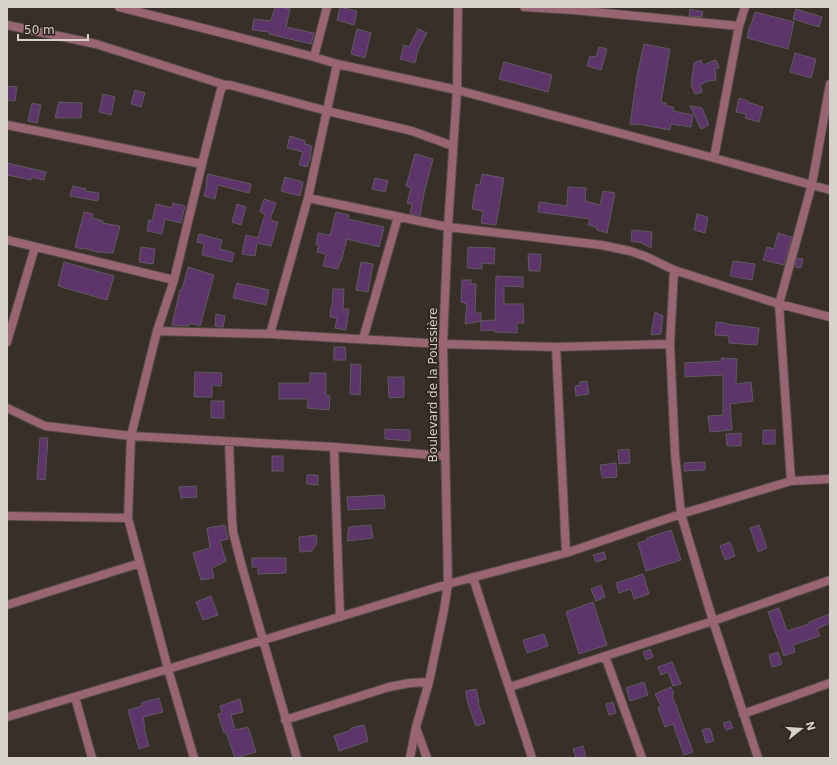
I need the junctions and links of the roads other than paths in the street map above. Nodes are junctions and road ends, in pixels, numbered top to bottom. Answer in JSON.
{"nodes":[{"id":1,"x":119,"y":7,"type":"edge"},
{"id":2,"x":327,"y":7,"type":"edge"},
{"id":3,"x":458,"y":7,"type":"edge"},
{"id":4,"x":524,"y":7,"type":"edge"},
{"id":5,"x":745,"y":7,"type":"edge"},
{"id":6,"x":7,"y":25,"type":"edge"},
{"id":7,"x":739,"y":26,"type":"junction"},
{"id":8,"x":314,"y":57,"type":"junction"},
{"id":9,"x":337,"y":64,"type":"junction"},
{"id":10,"x":830,"y":84,"type":"edge"},
{"id":11,"x":225,"y":85,"type":"junction"},
{"id":12,"x":457,"y":90,"type":"junction"},
{"id":13,"x":327,"y":111,"type":"junction"},
{"id":14,"x":7,"y":125,"type":"edge"},
{"id":15,"x":453,"y":146,"type":"junction"},
{"id":16,"x":714,"y":158,"type":"junction"},
{"id":17,"x":202,"y":164,"type":"junction"},
{"id":18,"x":812,"y":184,"type":"junction"},
{"id":19,"x":830,"y":190,"type":"edge"},
{"id":20,"x":308,"y":198,"type":"junction"},
{"id":21,"x":398,"y":217,"type":"junction"},
{"id":22,"x":448,"y":227,"type":"junction"},
{"id":23,"x":7,"y":240,"type":"edge"},
{"id":24,"x":35,"y":247,"type":"junction"},
{"id":25,"x":674,"y":270,"type":"junction"},
{"id":26,"x":174,"y":280,"type":"junction"},
{"id":27,"x":778,"y":304,"type":"junction"},
{"id":28,"x":830,"y":317,"type":"edge"},
{"id":29,"x":158,"y":330,"type":"junction"},
{"id":30,"x":270,"y":334,"type":"junction"},
{"id":31,"x":363,"y":339,"type":"junction"},
{"id":32,"x":7,"y":342,"type":"edge"},
{"id":33,"x":443,"y":344,"type":"junction"},
{"id":34,"x":670,"y":344,"type":"junction"},
{"id":35,"x":556,"y":347,"type":"junction"},
{"id":36,"x":7,"y":408,"type":"edge"},
{"id":37,"x":131,"y":436,"type":"junction"},
{"id":38,"x":229,"y":442,"type":"junction"},
{"id":39,"x":334,"y":447,"type":"junction"},
{"id":40,"x":445,"y":456,"type":"junction"},
{"id":41,"x":830,"y":479,"type":"edge"},
{"id":42,"x":791,"y":481,"type":"junction"},
{"id":43,"x":681,"y":514,"type":"junction"},
{"id":44,"x":7,"y":516,"type":"edge"},
{"id":45,"x":128,"y":518,"type":"junction"},
{"id":46,"x":566,"y":553,"type":"junction"},
{"id":47,"x":140,"y":563,"type":"junction"},
{"id":48,"x":473,"y":577,"type":"junction"},
{"id":49,"x":830,"y":580,"type":"edge"},
{"id":50,"x":448,"y":584,"type":"junction"},
{"id":51,"x":7,"y":605,"type":"edge"},
{"id":52,"x":340,"y":616,"type":"junction"},
{"id":53,"x":713,"y":621,"type":"junction"},
{"id":54,"x":264,"y":640,"type":"junction"},
{"id":55,"x":605,"y":656,"type":"junction"},
{"id":56,"x":168,"y":669,"type":"junction"},
{"id":57,"x":429,"y":682,"type":"junction"},
{"id":58,"x":830,"y":683,"type":"edge"},
{"id":59,"x":510,"y":687,"type":"junction"},
{"id":60,"x":75,"y":697,"type":"junction"},
{"id":61,"x":744,"y":714,"type":"junction"},
{"id":62,"x":7,"y":717,"type":"edge"},
{"id":63,"x":285,"y":720,"type":"junction"},
{"id":64,"x":416,"y":727,"type":"junction"},
{"id":65,"x":92,"y":758,"type":"edge"},
{"id":66,"x":194,"y":758,"type":"edge"},
{"id":67,"x":297,"y":758,"type":"edge"},
{"id":68,"x":410,"y":758,"type":"edge"},
{"id":69,"x":427,"y":758,"type":"edge"},
{"id":70,"x":532,"y":758,"type":"edge"},
{"id":71,"x":642,"y":758,"type":"edge"},
{"id":72,"x":758,"y":758,"type":"edge"}],
"edges":[{"from":1,"to":8,"type":"street"},
{"from":2,"to":8,"type":"street"},
{"from":3,"to":12,"type":"street","name":"Boulevard de la Poussière"},
{"from":4,"to":7,"type":"street"},
{"from":5,"to":7,"type":"street"},
{"from":6,"to":11,"type":"street"},
{"from":7,"to":16,"type":"street"},
{"from":8,"to":9,"type":"street"},
{"from":9,"to":12,"type":"street"},
{"from":9,"to":13,"type":"street"},
{"from":10,"to":18,"type":"street"},
{"from":11,"to":13,"type":"street"},
{"from":11,"to":17,"type":"street"},
{"from":12,"to":15,"type":"street","name":"Boulevard de la Poussière"},
{"from":12,"to":16,"type":"street"},
{"from":13,"to":15,"type":"street"},
{"from":13,"to":20,"type":"street"},
{"from":14,"to":17,"type":"street"},
{"from":15,"to":22,"type":"street","name":"Boulevard de la Poussière"},
{"from":16,"to":18,"type":"street"},
{"from":17,"to":26,"type":"street"},
{"from":18,"to":19,"type":"street"},
{"from":18,"to":27,"type":"street"},
{"from":20,"to":21,"type":"street"},
{"from":20,"to":30,"type":"street"},
{"from":21,"to":22,"type":"street"},
{"from":21,"to":31,"type":"street"},
{"from":22,"to":25,"type":"street"},
{"from":22,"to":33,"type":"street","name":"Boulevard de la Poussière"},
{"from":23,"to":24,"type":"street"},
{"from":24,"to":26,"type":"street"},
{"from":24,"to":32,"type":"street"},
{"from":25,"to":27,"type":"street"},
{"from":25,"to":34,"type":"street"},
{"from":26,"to":29,"type":"street"},
{"from":27,"to":28,"type":"street"},
{"from":27,"to":42,"type":"street"},
{"from":29,"to":30,"type":"street"},
{"from":29,"to":37,"type":"street"},
{"from":30,"to":31,"type":"street"},
{"from":31,"to":33,"type":"street"},
{"from":33,"to":35,"type":"street"},
{"from":33,"to":40,"type":"street","name":"Boulevard de la Poussière"},
{"from":34,"to":35,"type":"street"},
{"from":34,"to":43,"type":"street"},
{"from":35,"to":46,"type":"street"},
{"from":36,"to":37,"type":"street"},
{"from":37,"to":38,"type":"street"},
{"from":37,"to":45,"type":"street"},
{"from":38,"to":39,"type":"street"},
{"from":38,"to":54,"type":"street"},
{"from":39,"to":40,"type":"street"},
{"from":39,"to":52,"type":"street"},
{"from":40,"to":50,"type":"street","name":"Boulevard de la Poussière"},
{"from":41,"to":42,"type":"street"},
{"from":42,"to":43,"type":"street"},
{"from":43,"to":46,"type":"street"},
{"from":43,"to":53,"type":"street"},
{"from":44,"to":45,"type":"street"},
{"from":45,"to":47,"type":"street"},
{"from":46,"to":48,"type":"street"},
{"from":47,"to":51,"type":"street"},
{"from":47,"to":56,"type":"street"},
{"from":48,"to":50,"type":"street"},
{"from":48,"to":59,"type":"street"},
{"from":49,"to":53,"type":"street"},
{"from":50,"to":52,"type":"street"},
{"from":50,"to":57,"type":"street","name":"Boulevard de la Poussière"},
{"from":52,"to":54,"type":"street"},
{"from":53,"to":55,"type":"street"},
{"from":53,"to":61,"type":"street"},
{"from":54,"to":56,"type":"street"},
{"from":54,"to":63,"type":"street"},
{"from":55,"to":59,"type":"street"},
{"from":55,"to":71,"type":"street"},
{"from":56,"to":60,"type":"street"},
{"from":56,"to":66,"type":"street"},
{"from":57,"to":63,"type":"street"},
{"from":57,"to":64,"type":"street","name":"Boulevard de la Poussière"},
{"from":58,"to":61,"type":"street"},
{"from":59,"to":70,"type":"street"},
{"from":60,"to":62,"type":"street"},
{"from":60,"to":65,"type":"street"},
{"from":61,"to":72,"type":"street"},
{"from":63,"to":67,"type":"street"},
{"from":64,"to":68,"type":"street","name":"Boulevard de la Poussière"},
{"from":64,"to":69,"type":"street"}]}
